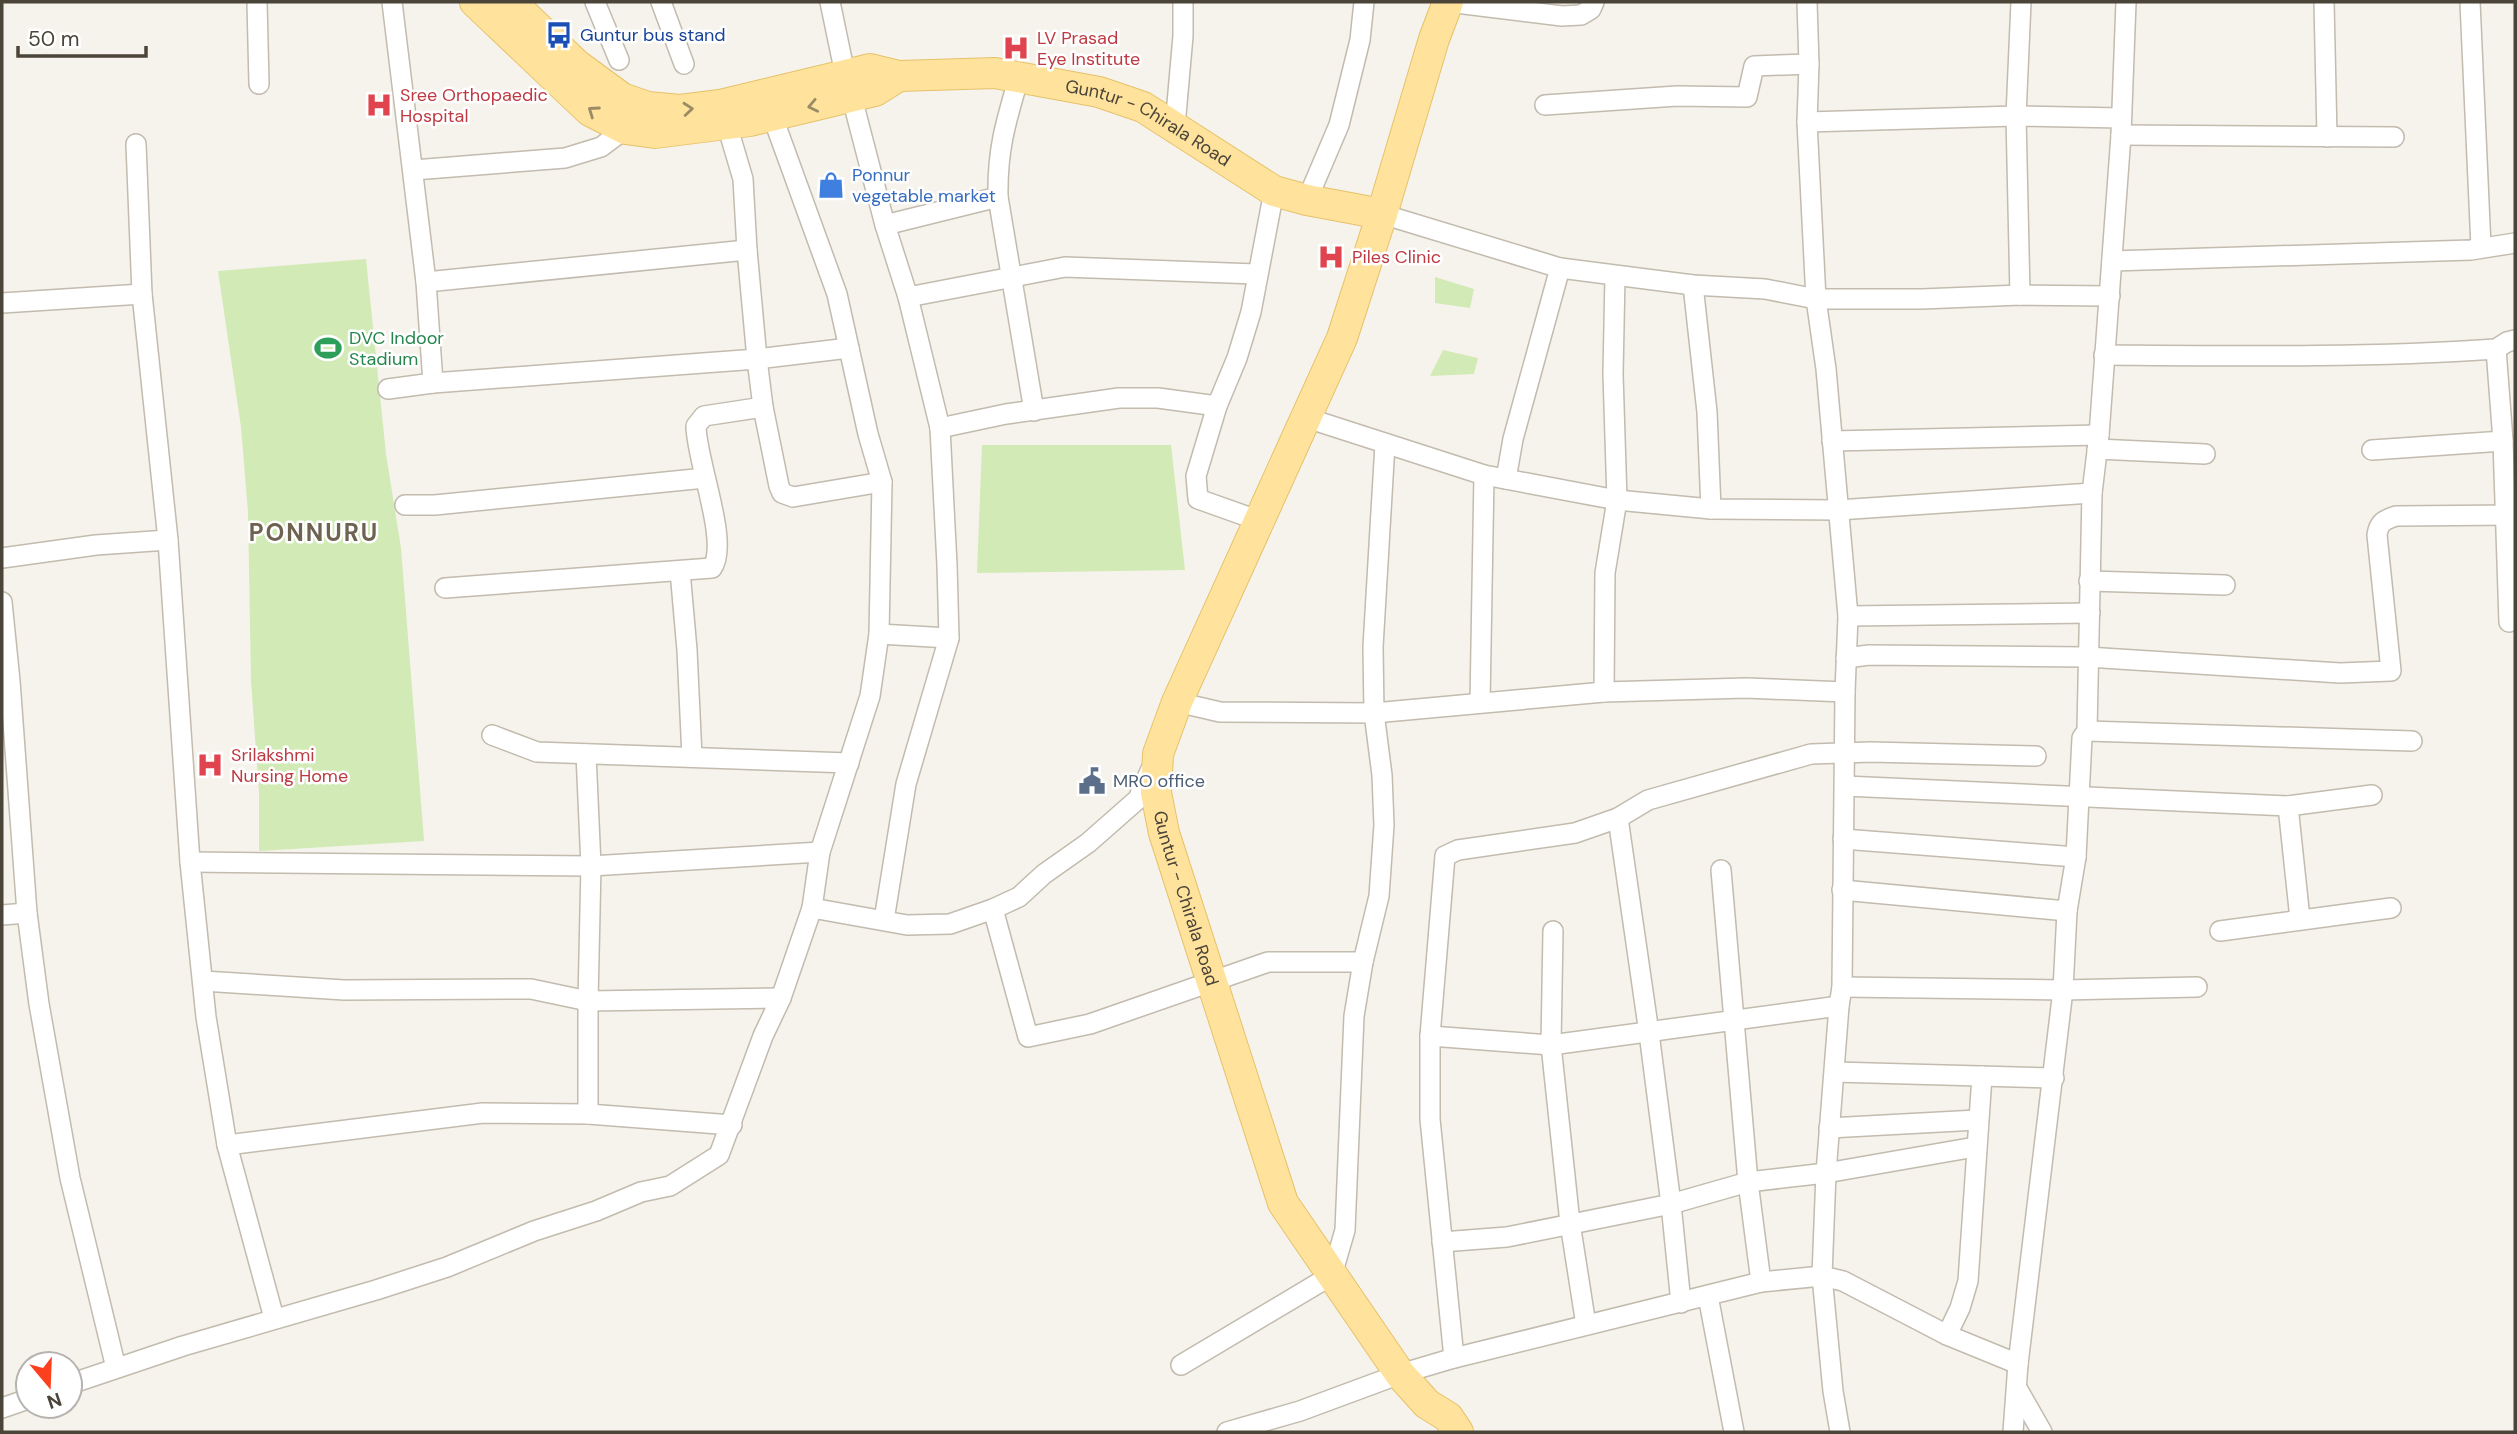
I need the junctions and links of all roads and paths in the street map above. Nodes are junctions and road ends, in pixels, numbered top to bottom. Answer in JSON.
{"nodes":[{"id":1,"x":257,"y":2,"type":"edge"},
{"id":2,"x":392,"y":2,"type":"edge"},
{"id":3,"x":475,"y":2,"type":"edge"},
{"id":4,"x":511,"y":2,"type":"edge"},
{"id":5,"x":594,"y":2,"type":"edge"},
{"id":6,"x":661,"y":2,"type":"edge"},
{"id":7,"x":830,"y":2,"type":"edge"},
{"id":8,"x":1183,"y":2,"type":"edge"},
{"id":9,"x":1364,"y":2,"type":"edge"},
{"id":10,"x":1448,"y":2,"type":"edge"},
{"id":11,"x":1594,"y":2,"type":"edge"},
{"id":12,"x":1807,"y":2,"type":"edge"},
{"id":13,"x":2021,"y":2,"type":"edge"},
{"id":14,"x":2126,"y":2,"type":"edge"},
{"id":15,"x":2324,"y":2,"type":"edge"},
{"id":16,"x":2470,"y":2,"type":"edge"},
{"id":17,"x":620,"y":60,"type":"dead end"},
{"id":18,"x":684,"y":64,"type":"dead end"},
{"id":19,"x":1809,"y":64,"type":"junction"},
{"id":20,"x":1019,"y":77,"type":"junction"},
{"id":21,"x":259,"y":84,"type":"dead end"},
{"id":22,"x":849,"y":86,"type":"junction"},
{"id":23,"x":1545,"y":105,"type":"dead end"},
{"id":24,"x":772,"y":115,"type":"junction"},
{"id":25,"x":2016,"y":116,"type":"junction"},
{"id":26,"x":1807,"y":122,"type":"junction"},
{"id":27,"x":727,"y":125,"type":"junction"},
{"id":28,"x":1175,"y":126,"type":"junction"},
{"id":29,"x":2121,"y":126,"type":"junction"},
{"id":30,"x":625,"y":129,"type":"junction"},
{"id":31,"x":2327,"y":137,"type":"junction"},
{"id":32,"x":2394,"y":137,"type":"dead end"},
{"id":33,"x":136,"y":144,"type":"dead end"},
{"id":34,"x":414,"y":170,"type":"junction"},
{"id":35,"x":1274,"y":191,"type":"junction"},
{"id":36,"x":998,"y":198,"type":"junction"},
{"id":37,"x":1307,"y":200,"type":"junction"},
{"id":38,"x":1382,"y":214,"type":"junction"},
{"id":39,"x":885,"y":225,"type":"junction"},
{"id":40,"x":2515,"y":243,"type":"edge"},
{"id":41,"x":2481,"y":247,"type":"junction"},
{"id":42,"x":747,"y":250,"type":"junction"},
{"id":43,"x":2112,"y":261,"type":"junction"},
{"id":44,"x":1560,"y":268,"type":"junction"},
{"id":45,"x":1256,"y":274,"type":"junction"},
{"id":46,"x":1615,"y":276,"type":"junction"},
{"id":47,"x":1013,"y":277,"type":"junction"},
{"id":48,"x":426,"y":282,"type":"junction"},
{"id":49,"x":1693,"y":285,"type":"junction"},
{"id":50,"x":142,"y":294,"type":"junction"},
{"id":51,"x":2020,"y":295,"type":"junction"},
{"id":52,"x":2110,"y":296,"type":"junction"},
{"id":53,"x":908,"y":297,"type":"junction"},
{"id":54,"x":1816,"y":299,"type":"junction"},
{"id":55,"x":2,"y":303,"type":"edge"},
{"id":56,"x":2515,"y":340,"type":"edge"},
{"id":57,"x":849,"y":348,"type":"junction"},
{"id":58,"x":2496,"y":349,"type":"junction"},
{"id":59,"x":2104,"y":355,"type":"junction"},
{"id":60,"x":757,"y":359,"type":"junction"},
{"id":61,"x":433,"y":383,"type":"junction"},
{"id":62,"x":388,"y":389,"type":"dead end"},
{"id":63,"x":763,"y":407,"type":"junction"},
{"id":64,"x":1217,"y":407,"type":"junction"},
{"id":65,"x":1034,"y":411,"type":"junction"},
{"id":66,"x":1307,"y":418,"type":"junction"},
{"id":67,"x":940,"y":428,"type":"junction"},
{"id":68,"x":1832,"y":441,"type":"junction"},
{"id":69,"x":2503,"y":441,"type":"junction"},
{"id":70,"x":2098,"y":442,"type":"junction"},
{"id":71,"x":1385,"y":444,"type":"junction"},
{"id":72,"x":2372,"y":450,"type":"dead end"},
{"id":73,"x":2205,"y":454,"type":"dead end"},
{"id":74,"x":1484,"y":475,"type":"junction"},
{"id":75,"x":705,"y":478,"type":"junction"},
{"id":76,"x":1506,"y":479,"type":"junction"},
{"id":77,"x":882,"y":482,"type":"junction"},
{"id":78,"x":2092,"y":493,"type":"junction"},
{"id":79,"x":1617,"y":500,"type":"junction"},
{"id":80,"x":405,"y":505,"type":"dead end"},
{"id":81,"x":1711,"y":509,"type":"junction"},
{"id":82,"x":1838,"y":510,"type":"junction"},
{"id":83,"x":2510,"y":514,"type":"edge"},
{"id":84,"x":1260,"y":521,"type":"junction"},
{"id":85,"x":169,"y":540,"type":"junction"},
{"id":86,"x":2,"y":558,"type":"edge"},
{"id":87,"x":680,"y":571,"type":"junction"},
{"id":88,"x":2089,"y":581,"type":"junction"},
{"id":89,"x":2225,"y":585,"type":"dead end"},
{"id":90,"x":445,"y":588,"type":"dead end"},
{"id":91,"x":2,"y":602,"type":"edge"},
{"id":92,"x":2090,"y":613,"type":"junction"},
{"id":93,"x":1847,"y":616,"type":"junction"},
{"id":94,"x":2509,"y":622,"type":"dead end"},
{"id":95,"x":879,"y":634,"type":"junction"},
{"id":96,"x":949,"y":638,"type":"junction"},
{"id":97,"x":2087,"y":657,"type":"junction"},
{"id":98,"x":1846,"y":658,"type":"junction"},
{"id":99,"x":6,"y":683,"type":"edge"},
{"id":100,"x":1604,"y":692,"type":"junction"},
{"id":101,"x":1845,"y":692,"type":"junction"},
{"id":102,"x":1177,"y":702,"type":"junction"},
{"id":103,"x":1480,"y":703,"type":"junction"},
{"id":104,"x":1374,"y":713,"type":"junction"},
{"id":105,"x":2087,"y":731,"type":"junction"},
{"id":106,"x":492,"y":735,"type":"dead end"},
{"id":107,"x":2412,"y":741,"type":"dead end"},
{"id":108,"x":1845,"y":752,"type":"junction"},
{"id":109,"x":586,"y":754,"type":"junction"},
{"id":110,"x":1158,"y":754,"type":"junction"},
{"id":111,"x":2036,"y":755,"type":"dead end"},
{"id":112,"x":692,"y":757,"type":"junction"},
{"id":113,"x":849,"y":763,"type":"junction"},
{"id":114,"x":1845,"y":786,"type":"junction"},
{"id":115,"x":2372,"y":795,"type":"dead end"},
{"id":116,"x":2077,"y":797,"type":"junction"},
{"id":117,"x":2288,"y":806,"type":"junction"},
{"id":118,"x":1618,"y":818,"type":"junction"},
{"id":119,"x":1843,"y":839,"type":"junction"},
{"id":120,"x":820,"y":852,"type":"junction"},
{"id":121,"x":2076,"y":857,"type":"junction"},
{"id":122,"x":190,"y":862,"type":"junction"},
{"id":123,"x":591,"y":866,"type":"junction"},
{"id":124,"x":1721,"y":870,"type":"dead end"},
{"id":125,"x":1842,"y":890,"type":"junction"},
{"id":126,"x":812,"y":908,"type":"junction"},
{"id":127,"x":2391,"y":908,"type":"dead end"},
{"id":128,"x":993,"y":909,"type":"junction"},
{"id":129,"x":2067,"y":911,"type":"junction"},
{"id":130,"x":27,"y":913,"type":"junction"},
{"id":131,"x":2,"y":915,"type":"edge"},
{"id":132,"x":2300,"y":919,"type":"junction"},
{"id":133,"x":884,"y":920,"type":"junction"},
{"id":134,"x":1553,"y":931,"type":"dead end"},
{"id":135,"x":2220,"y":931,"type":"dead end"},
{"id":136,"x":1363,"y":962,"type":"junction"},
{"id":137,"x":203,"y":981,"type":"junction"},
{"id":138,"x":1210,"y":982,"type":"junction"},
{"id":139,"x":2197,"y":987,"type":"dead end"},
{"id":140,"x":2063,"y":990,"type":"junction"},
{"id":141,"x":1840,"y":997,"type":"junction"},
{"id":142,"x":781,"y":998,"type":"junction"},
{"id":143,"x":587,"y":1001,"type":"junction"},
{"id":144,"x":1735,"y":1020,"type":"junction"},
{"id":145,"x":1649,"y":1033,"type":"junction"},
{"id":146,"x":1430,"y":1036,"type":"junction"},
{"id":147,"x":1552,"y":1045,"type":"junction"},
{"id":148,"x":1835,"y":1072,"type":"junction"},
{"id":149,"x":1982,"y":1076,"type":"junction"},
{"id":150,"x":2054,"y":1078,"type":"junction"},
{"id":151,"x":588,"y":1114,"type":"junction"},
{"id":152,"x":1977,"y":1120,"type":"junction"},
{"id":153,"x":732,"y":1125,"type":"junction"},
{"id":154,"x":1829,"y":1128,"type":"junction"},
{"id":155,"x":227,"y":1145,"type":"junction"},
{"id":156,"x":1975,"y":1147,"type":"junction"},
{"id":157,"x":1826,"y":1173,"type":"junction"},
{"id":158,"x":1748,"y":1182,"type":"junction"},
{"id":159,"x":1671,"y":1204,"type":"junction"},
{"id":160,"x":1570,"y":1223,"type":"junction"},
{"id":161,"x":1441,"y":1242,"type":"junction"},
{"id":162,"x":1332,"y":1276,"type":"junction"},
{"id":163,"x":1822,"y":1276,"type":"junction"},
{"id":164,"x":1761,"y":1282,"type":"junction"},
{"id":165,"x":1708,"y":1296,"type":"junction"},
{"id":166,"x":1681,"y":1303,"type":"junction"},
{"id":167,"x":274,"y":1318,"type":"junction"},
{"id":168,"x":1586,"y":1325,"type":"junction"},
{"id":169,"x":1947,"y":1335,"type":"junction"},
{"id":170,"x":1454,"y":1357,"type":"junction"},
{"id":171,"x":2018,"y":1364,"type":"junction"},
{"id":172,"x":1181,"y":1365,"type":"dead end"},
{"id":173,"x":116,"y":1368,"type":"junction"},
{"id":174,"x":1401,"y":1374,"type":"junction"},
{"id":175,"x":84,"y":1379,"type":"edge"},
{"id":176,"x":2018,"y":1390,"type":"junction"},
{"id":177,"x":1428,"y":1418,"type":"edge"},
{"id":178,"x":1227,"y":1432,"type":"edge"},
{"id":179,"x":1458,"y":1432,"type":"edge"},
{"id":180,"x":1734,"y":1432,"type":"edge"},
{"id":181,"x":1840,"y":1432,"type":"edge"},
{"id":182,"x":2013,"y":1432,"type":"edge"},
{"id":183,"x":2042,"y":1432,"type":"edge"}],
"edges":[{"from":1,"to":21,"type":"street"},
{"from":2,"to":34,"type":"street"},
{"from":30,"to":3,"type":"main road","name":"Guntur - Chirala Road","one_way":true},
{"from":4,"to":22,"type":"main road","name":"Guntur - Chirala Road","one_way":true},
{"from":5,"to":17,"type":"street"},
{"from":6,"to":18,"type":"street"},
{"from":7,"to":22,"type":"street"},
{"from":8,"to":28,"type":"street"},
{"from":9,"to":37,"type":"street"},
{"from":10,"to":11,"type":"street"},
{"from":10,"to":38,"type":"main road","name":"Guntur - Chirala Road"},
{"from":12,"to":19,"type":"street"},
{"from":13,"to":25,"type":"street"},
{"from":14,"to":29,"type":"street"},
{"from":15,"to":31,"type":"street"},
{"from":16,"to":41,"type":"street"},
{"from":19,"to":23,"type":"street"},
{"from":19,"to":26,"type":"street"},
{"from":20,"to":22,"type":"main road","name":"Guntur - Chirala Road"},
{"from":20,"to":28,"type":"main road","name":"Guntur - Chirala Road"},
{"from":20,"to":36,"type":"street"},
{"from":22,"to":24,"type":"main road","name":"Guntur - Chirala Road","one_way":true},
{"from":22,"to":39,"type":"street"},
{"from":24,"to":27,"type":"main road","name":"Guntur - Chirala Road"},
{"from":24,"to":57,"type":"street"},
{"from":25,"to":26,"type":"street"},
{"from":25,"to":29,"type":"street"},
{"from":25,"to":51,"type":"street"},
{"from":26,"to":54,"type":"street"},
{"from":27,"to":30,"type":"main road","name":"Guntur - Chirala Road"},
{"from":27,"to":42,"type":"street"},
{"from":28,"to":35,"type":"main road","name":"Guntur - Chirala Road"},
{"from":29,"to":31,"type":"street"},
{"from":29,"to":43,"type":"street"},
{"from":30,"to":34,"type":"street"},
{"from":31,"to":32,"type":"street"},
{"from":33,"to":50,"type":"street"},
{"from":34,"to":48,"type":"street"},
{"from":35,"to":37,"type":"main road","name":"Guntur - Chirala Road"},
{"from":35,"to":45,"type":"street"},
{"from":36,"to":39,"type":"street"},
{"from":36,"to":47,"type":"street"},
{"from":37,"to":38,"type":"main road","name":"Guntur - Chirala Road"},
{"from":38,"to":44,"type":"street"},
{"from":38,"to":66,"type":"main road","name":"Guntur - Chirala Road"},
{"from":39,"to":53,"type":"street"},
{"from":40,"to":41,"type":"street"},
{"from":41,"to":43,"type":"street"},
{"from":42,"to":48,"type":"street"},
{"from":42,"to":60,"type":"street"},
{"from":43,"to":52,"type":"street"},
{"from":44,"to":46,"type":"street"},
{"from":44,"to":76,"type":"street"},
{"from":45,"to":47,"type":"street"},
{"from":45,"to":64,"type":"street"},
{"from":46,"to":49,"type":"street"},
{"from":46,"to":79,"type":"street"},
{"from":47,"to":53,"type":"street"},
{"from":47,"to":65,"type":"street"},
{"from":48,"to":61,"type":"street"},
{"from":49,"to":54,"type":"street"},
{"from":49,"to":81,"type":"street"},
{"from":50,"to":55,"type":"street"},
{"from":50,"to":85,"type":"street"},
{"from":51,"to":52,"type":"street"},
{"from":51,"to":54,"type":"street"},
{"from":52,"to":59,"type":"street"},
{"from":53,"to":67,"type":"street"},
{"from":54,"to":68,"type":"street"},
{"from":56,"to":58,"type":"street"},
{"from":57,"to":60,"type":"street"},
{"from":57,"to":77,"type":"street"},
{"from":58,"to":59,"type":"street"},
{"from":58,"to":69,"type":"street"},
{"from":59,"to":70,"type":"street"},
{"from":60,"to":61,"type":"street"},
{"from":60,"to":63,"type":"street"},
{"from":61,"to":62,"type":"street"},
{"from":63,"to":75,"type":"street"},
{"from":63,"to":77,"type":"street"},
{"from":64,"to":65,"type":"street"},
{"from":64,"to":84,"type":"street"},
{"from":65,"to":67,"type":"street"},
{"from":66,"to":71,"type":"street"},
{"from":66,"to":84,"type":"main road","name":"Guntur - Chirala Road"},
{"from":67,"to":96,"type":"street"},
{"from":68,"to":70,"type":"street"},
{"from":68,"to":82,"type":"street"},
{"from":69,"to":72,"type":"street"},
{"from":69,"to":83,"type":"street"},
{"from":70,"to":73,"type":"street"},
{"from":70,"to":78,"type":"street"},
{"from":71,"to":74,"type":"street"},
{"from":71,"to":104,"type":"street"},
{"from":74,"to":76,"type":"street"},
{"from":74,"to":103,"type":"street"},
{"from":75,"to":80,"type":"street"},
{"from":75,"to":87,"type":"street"},
{"from":76,"to":79,"type":"street"},
{"from":77,"to":95,"type":"street"},
{"from":78,"to":82,"type":"street"},
{"from":78,"to":88,"type":"street"},
{"from":79,"to":81,"type":"street"},
{"from":79,"to":100,"type":"street"},
{"from":81,"to":82,"type":"street"},
{"from":82,"to":93,"type":"street"},
{"from":83,"to":94,"type":"street"},
{"from":83,"to":97,"type":"street"},
{"from":84,"to":102,"type":"main road","name":"Guntur - Chirala Road"},
{"from":85,"to":86,"type":"street"},
{"from":85,"to":122,"type":"street"},
{"from":87,"to":90,"type":"street"},
{"from":87,"to":112,"type":"street"},
{"from":88,"to":89,"type":"street"},
{"from":88,"to":92,"type":"street"},
{"from":91,"to":99,"type":"street"},
{"from":92,"to":93,"type":"street"},
{"from":92,"to":97,"type":"street"},
{"from":93,"to":98,"type":"street"},
{"from":95,"to":96,"type":"street"},
{"from":95,"to":113,"type":"street"},
{"from":96,"to":133,"type":"street"},
{"from":97,"to":98,"type":"street"},
{"from":97,"to":105,"type":"street"},
{"from":98,"to":101,"type":"street"},
{"from":99,"to":130,"type":"street"},
{"from":100,"to":101,"type":"street"},
{"from":100,"to":103,"type":"street"},
{"from":101,"to":108,"type":"street"},
{"from":102,"to":104,"type":"street"},
{"from":102,"to":110,"type":"main road","name":"Guntur - Chirala Road"},
{"from":103,"to":104,"type":"street"},
{"from":104,"to":136,"type":"street"},
{"from":105,"to":107,"type":"street"},
{"from":105,"to":116,"type":"street"},
{"from":106,"to":109,"type":"street"},
{"from":108,"to":111,"type":"street"},
{"from":108,"to":114,"type":"street"},
{"from":108,"to":118,"type":"street"},
{"from":109,"to":112,"type":"street"},
{"from":109,"to":123,"type":"street"},
{"from":110,"to":128,"type":"street"},
{"from":110,"to":138,"type":"main road","name":"Guntur - Chirala Road"},
{"from":112,"to":113,"type":"street"},
{"from":113,"to":120,"type":"street"},
{"from":114,"to":116,"type":"street"},
{"from":114,"to":119,"type":"street"},
{"from":115,"to":117,"type":"street"},
{"from":116,"to":117,"type":"street"},
{"from":116,"to":121,"type":"street"},
{"from":117,"to":132,"type":"street"},
{"from":118,"to":145,"type":"street"},
{"from":118,"to":146,"type":"street"},
{"from":119,"to":121,"type":"street"},
{"from":119,"to":125,"type":"street"},
{"from":120,"to":123,"type":"street"},
{"from":120,"to":126,"type":"street"},
{"from":121,"to":129,"type":"street"},
{"from":122,"to":123,"type":"street"},
{"from":122,"to":137,"type":"street"},
{"from":123,"to":143,"type":"street"},
{"from":124,"to":144,"type":"street"},
{"from":125,"to":129,"type":"street"},
{"from":125,"to":141,"type":"street"},
{"from":126,"to":133,"type":"street"},
{"from":126,"to":142,"type":"street"},
{"from":127,"to":132,"type":"street"},
{"from":128,"to":133,"type":"street"},
{"from":128,"to":138,"type":"street"},
{"from":129,"to":140,"type":"street"},
{"from":130,"to":131,"type":"street"},
{"from":130,"to":173,"type":"street"},
{"from":132,"to":135,"type":"street"},
{"from":134,"to":147,"type":"street"},
{"from":136,"to":138,"type":"street"},
{"from":136,"to":162,"type":"street"},
{"from":137,"to":143,"type":"street"},
{"from":137,"to":155,"type":"street"},
{"from":138,"to":162,"type":"main road","name":"Guntur - Chirala Road"},
{"from":139,"to":140,"type":"street"},
{"from":140,"to":141,"type":"street"},
{"from":140,"to":150,"type":"street"},
{"from":141,"to":144,"type":"street"},
{"from":141,"to":148,"type":"street"},
{"from":142,"to":143,"type":"street"},
{"from":142,"to":153,"type":"street"},
{"from":143,"to":151,"type":"street"},
{"from":144,"to":145,"type":"street"},
{"from":144,"to":158,"type":"street"},
{"from":145,"to":147,"type":"street"},
{"from":145,"to":159,"type":"street"},
{"from":146,"to":147,"type":"street"},
{"from":146,"to":161,"type":"street"},
{"from":147,"to":160,"type":"street"},
{"from":148,"to":149,"type":"street"},
{"from":148,"to":154,"type":"street"},
{"from":149,"to":150,"type":"street"},
{"from":149,"to":152,"type":"street"},
{"from":150,"to":171,"type":"street"},
{"from":151,"to":153,"type":"street"},
{"from":151,"to":155,"type":"street"},
{"from":152,"to":154,"type":"street"},
{"from":152,"to":156,"type":"street"},
{"from":153,"to":167,"type":"street"},
{"from":154,"to":157,"type":"street"},
{"from":155,"to":167,"type":"street"},
{"from":156,"to":157,"type":"street"},
{"from":156,"to":169,"type":"street"},
{"from":157,"to":158,"type":"street"},
{"from":157,"to":163,"type":"street"},
{"from":158,"to":159,"type":"street"},
{"from":158,"to":164,"type":"street"},
{"from":159,"to":160,"type":"street"},
{"from":159,"to":166,"type":"street"},
{"from":160,"to":161,"type":"street"},
{"from":160,"to":168,"type":"street"},
{"from":161,"to":170,"type":"street"},
{"from":162,"to":172,"type":"street"},
{"from":162,"to":174,"type":"main road","name":"Guntur - Chirala Road"},
{"from":163,"to":164,"type":"street"},
{"from":163,"to":169,"type":"street"},
{"from":163,"to":181,"type":"street"},
{"from":164,"to":165,"type":"street"},
{"from":165,"to":166,"type":"street"},
{"from":165,"to":180,"type":"street"},
{"from":166,"to":168,"type":"street"},
{"from":167,"to":173,"type":"street"},
{"from":168,"to":170,"type":"street"},
{"from":169,"to":171,"type":"street"},
{"from":170,"to":174,"type":"street"},
{"from":171,"to":176,"type":"street"},
{"from":173,"to":175,"type":"street"},
{"from":174,"to":177,"type":"main road","name":"Guntur - Chirala Road"},
{"from":174,"to":178,"type":"street"},
{"from":176,"to":182,"type":"street"},
{"from":176,"to":183,"type":"street"},
{"from":177,"to":179,"type":"main road","name":"Guntur - Chirala Road"}]}
